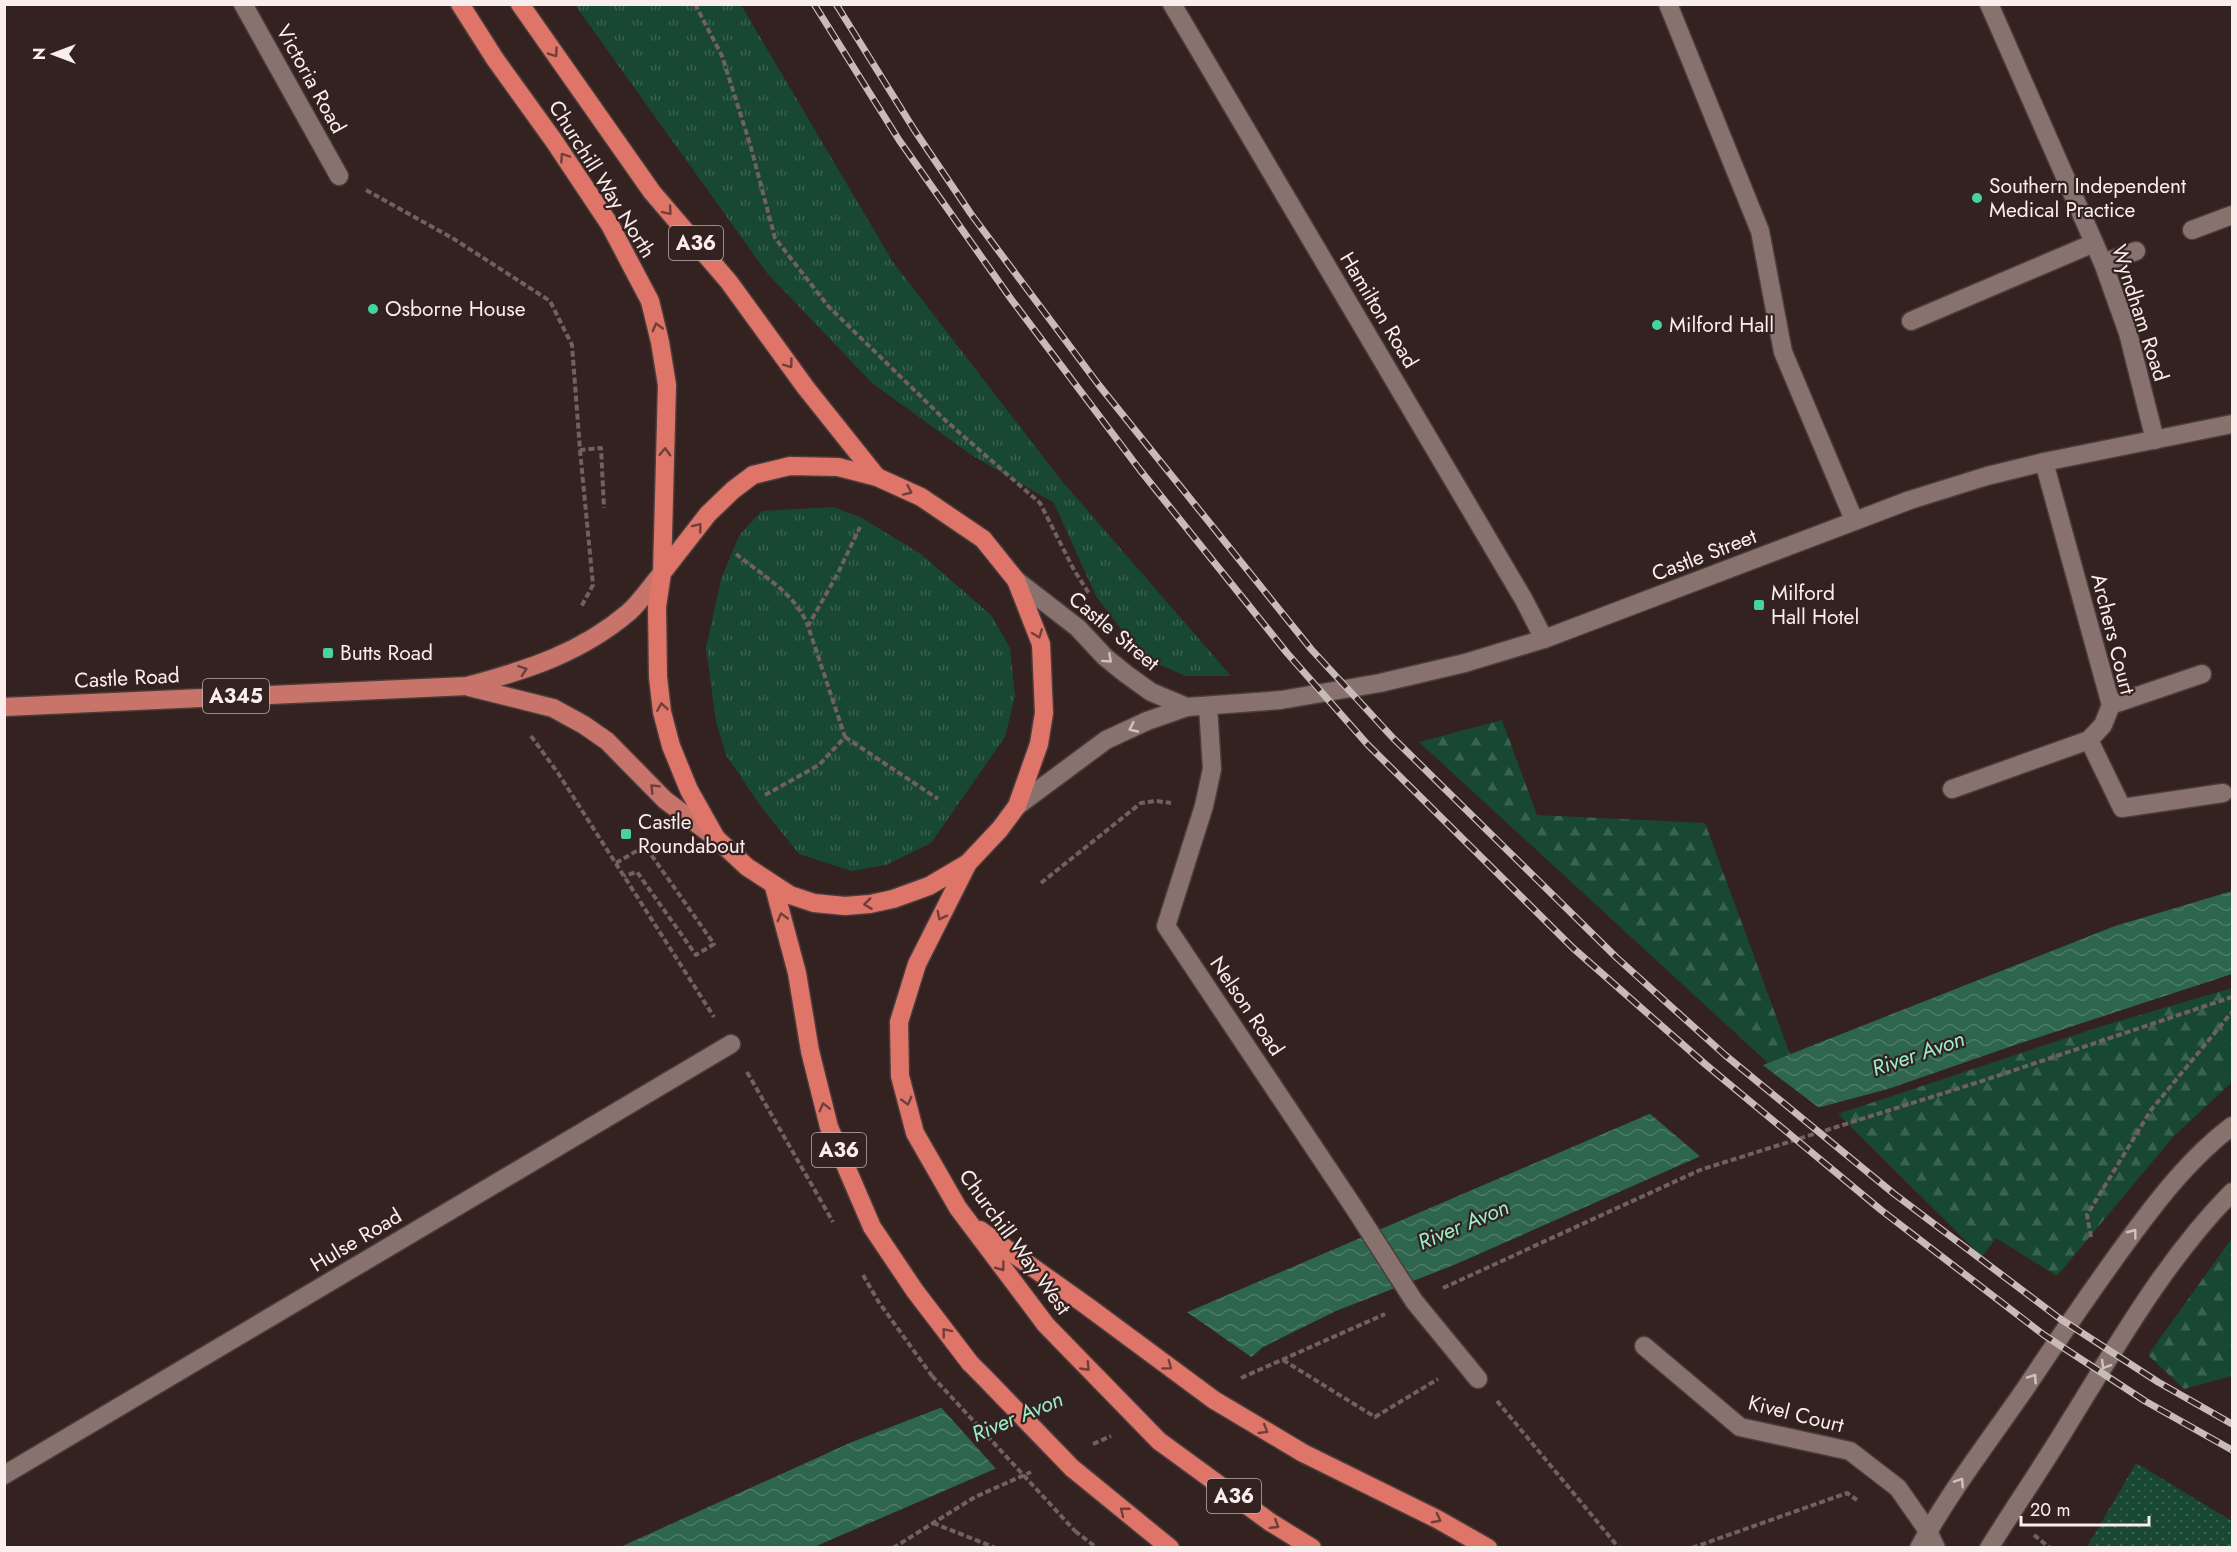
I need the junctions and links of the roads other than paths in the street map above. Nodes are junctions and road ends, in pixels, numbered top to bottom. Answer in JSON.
{"nodes":[{"id":1,"x":243,"y":4,"type":"edge"},
{"id":2,"x":460,"y":4,"type":"edge"},
{"id":3,"x":520,"y":4,"type":"edge"},
{"id":4,"x":1172,"y":4,"type":"edge"},
{"id":5,"x":1668,"y":4,"type":"edge"},
{"id":6,"x":1989,"y":4,"type":"edge"},
{"id":7,"x":339,"y":176,"type":"road end"},
{"id":8,"x":2232,"y":215,"type":"edge"},
{"id":9,"x":2192,"y":230,"type":"dead end"},
{"id":10,"x":2094,"y":243,"type":"junction"},
{"id":11,"x":2136,"y":251,"type":"dead end"},
{"id":12,"x":2103,"y":262,"type":"junction"},
{"id":13,"x":1911,"y":321,"type":"dead end"},
{"id":14,"x":2232,"y":424,"type":"edge"},
{"id":15,"x":2155,"y":440,"type":"junction"},
{"id":16,"x":2044,"y":462,"type":"junction"},
{"id":17,"x":877,"y":477,"type":"junction"},
{"id":18,"x":1854,"y":520,"type":"junction"},
{"id":19,"x":662,"y":573,"type":"junction"},
{"id":20,"x":1016,"y":580,"type":"junction"},
{"id":21,"x":1544,"y":639,"type":"junction"},
{"id":22,"x":2202,"y":674,"type":"dead end"},
{"id":23,"x":467,"y":686,"type":"junction"},
{"id":24,"x":2110,"y":705,"type":"junction"},
{"id":25,"x":1208,"y":706,"type":"junction"},
{"id":26,"x":4,"y":707,"type":"edge"},
{"id":27,"x":1187,"y":707,"type":"junction"},
{"id":28,"x":2089,"y":740,"type":"junction"},
{"id":29,"x":1952,"y":789,"type":"dead end"},
{"id":30,"x":2223,"y":793,"type":"dead end"},
{"id":31,"x":1017,"y":806,"type":"junction"},
{"id":32,"x":716,"y":838,"type":"junction"},
{"id":33,"x":968,"y":863,"type":"junction"},
{"id":34,"x":774,"y":886,"type":"junction"},
{"id":35,"x":731,"y":1044,"type":"dead end"},
{"id":36,"x":2232,"y":1126,"type":"edge"},
{"id":37,"x":2232,"y":1192,"type":"edge"},
{"id":38,"x":966,"y":1220,"type":"junction"},
{"id":39,"x":1644,"y":1346,"type":"dead end"},
{"id":40,"x":1478,"y":1379,"type":"road end"},
{"id":41,"x":4,"y":1475,"type":"edge"},
{"id":42,"x":1932,"y":1539,"type":"edge"},
{"id":43,"x":1170,"y":1548,"type":"edge"},
{"id":44,"x":1312,"y":1548,"type":"edge"},
{"id":45,"x":1488,"y":1548,"type":"edge"},
{"id":46,"x":1919,"y":1548,"type":"edge"},
{"id":47,"x":1989,"y":1548,"type":"edge"}],
"edges":[{"from":1,"to":7,"type":"street","name":"Victoria Road"},
{"from":19,"to":2,"type":"highway","name":"Churchill Way North","one_way":true},
{"from":3,"to":17,"type":"highway","name":"Churchill Way North","number":"A36","one_way":true},
{"from":4,"to":21,"type":"street","name":"Hamilton Road"},
{"from":5,"to":18,"type":"street"},
{"from":6,"to":10,"type":"street","name":"Wyndham Road"},
{"from":8,"to":9,"type":"street"},
{"from":10,"to":12,"type":"street","name":"Wyndham Road"},
{"from":10,"to":13,"type":"street"},
{"from":11,"to":12,"type":"street"},
{"from":12,"to":15,"type":"street","name":"Wyndham Road"},
{"from":14,"to":15,"type":"street","name":"Castle Street"},
{"from":15,"to":16,"type":"street","name":"Castle Street"},
{"from":16,"to":18,"type":"street","name":"Castle Street"},
{"from":16,"to":24,"type":"street","name":"Archers Court"},
{"from":19,"to":17,"type":"highway","one_way":true},
{"from":17,"to":20,"type":"highway","one_way":true},
{"from":18,"to":21,"type":"street","name":"Castle Street"},
{"from":23,"to":19,"type":"main road","number":"A345","one_way":true},
{"from":32,"to":19,"type":"highway","one_way":true},
{"from":20,"to":27,"type":"street","name":"Castle Street","one_way":true},
{"from":20,"to":31,"type":"highway","one_way":true},
{"from":21,"to":25,"type":"street","name":"Castle Street"},
{"from":22,"to":24,"type":"street"},
{"from":23,"to":26,"type":"main road","name":"Castle Road","number":"A345"},
{"from":32,"to":23,"type":"main road","number":"A345","one_way":true},
{"from":24,"to":28,"type":"street","name":"Archers Court"},
{"from":25,"to":27,"type":"street","name":"Castle Street"},
{"from":25,"to":40,"type":"street","name":"Nelson Road"},
{"from":27,"to":31,"type":"street","name":"Castle Street","one_way":true},
{"from":28,"to":29,"type":"street"},
{"from":28,"to":30,"type":"street"},
{"from":31,"to":33,"type":"highway"},
{"from":32,"to":34,"type":"highway"},
{"from":33,"to":34,"type":"highway","one_way":true},
{"from":33,"to":38,"type":"highway","name":"Churchill Way West","number":"A36","one_way":true},
{"from":43,"to":34,"type":"highway","number":"A36","one_way":true,"bridge":true},
{"from":35,"to":41,"type":"street","name":"Hulse Road"},
{"from":42,"to":36,"type":"street","one_way":true},
{"from":37,"to":47,"type":"street","one_way":true},
{"from":38,"to":44,"type":"highway","name":"Churchill Way West","number":"A36","one_way":true,"bridge":true},
{"from":38,"to":45,"type":"highway","one_way":true,"bridge":true},
{"from":39,"to":42,"type":"street","name":"Kivel Court"},
{"from":42,"to":46,"type":"street"}]}
